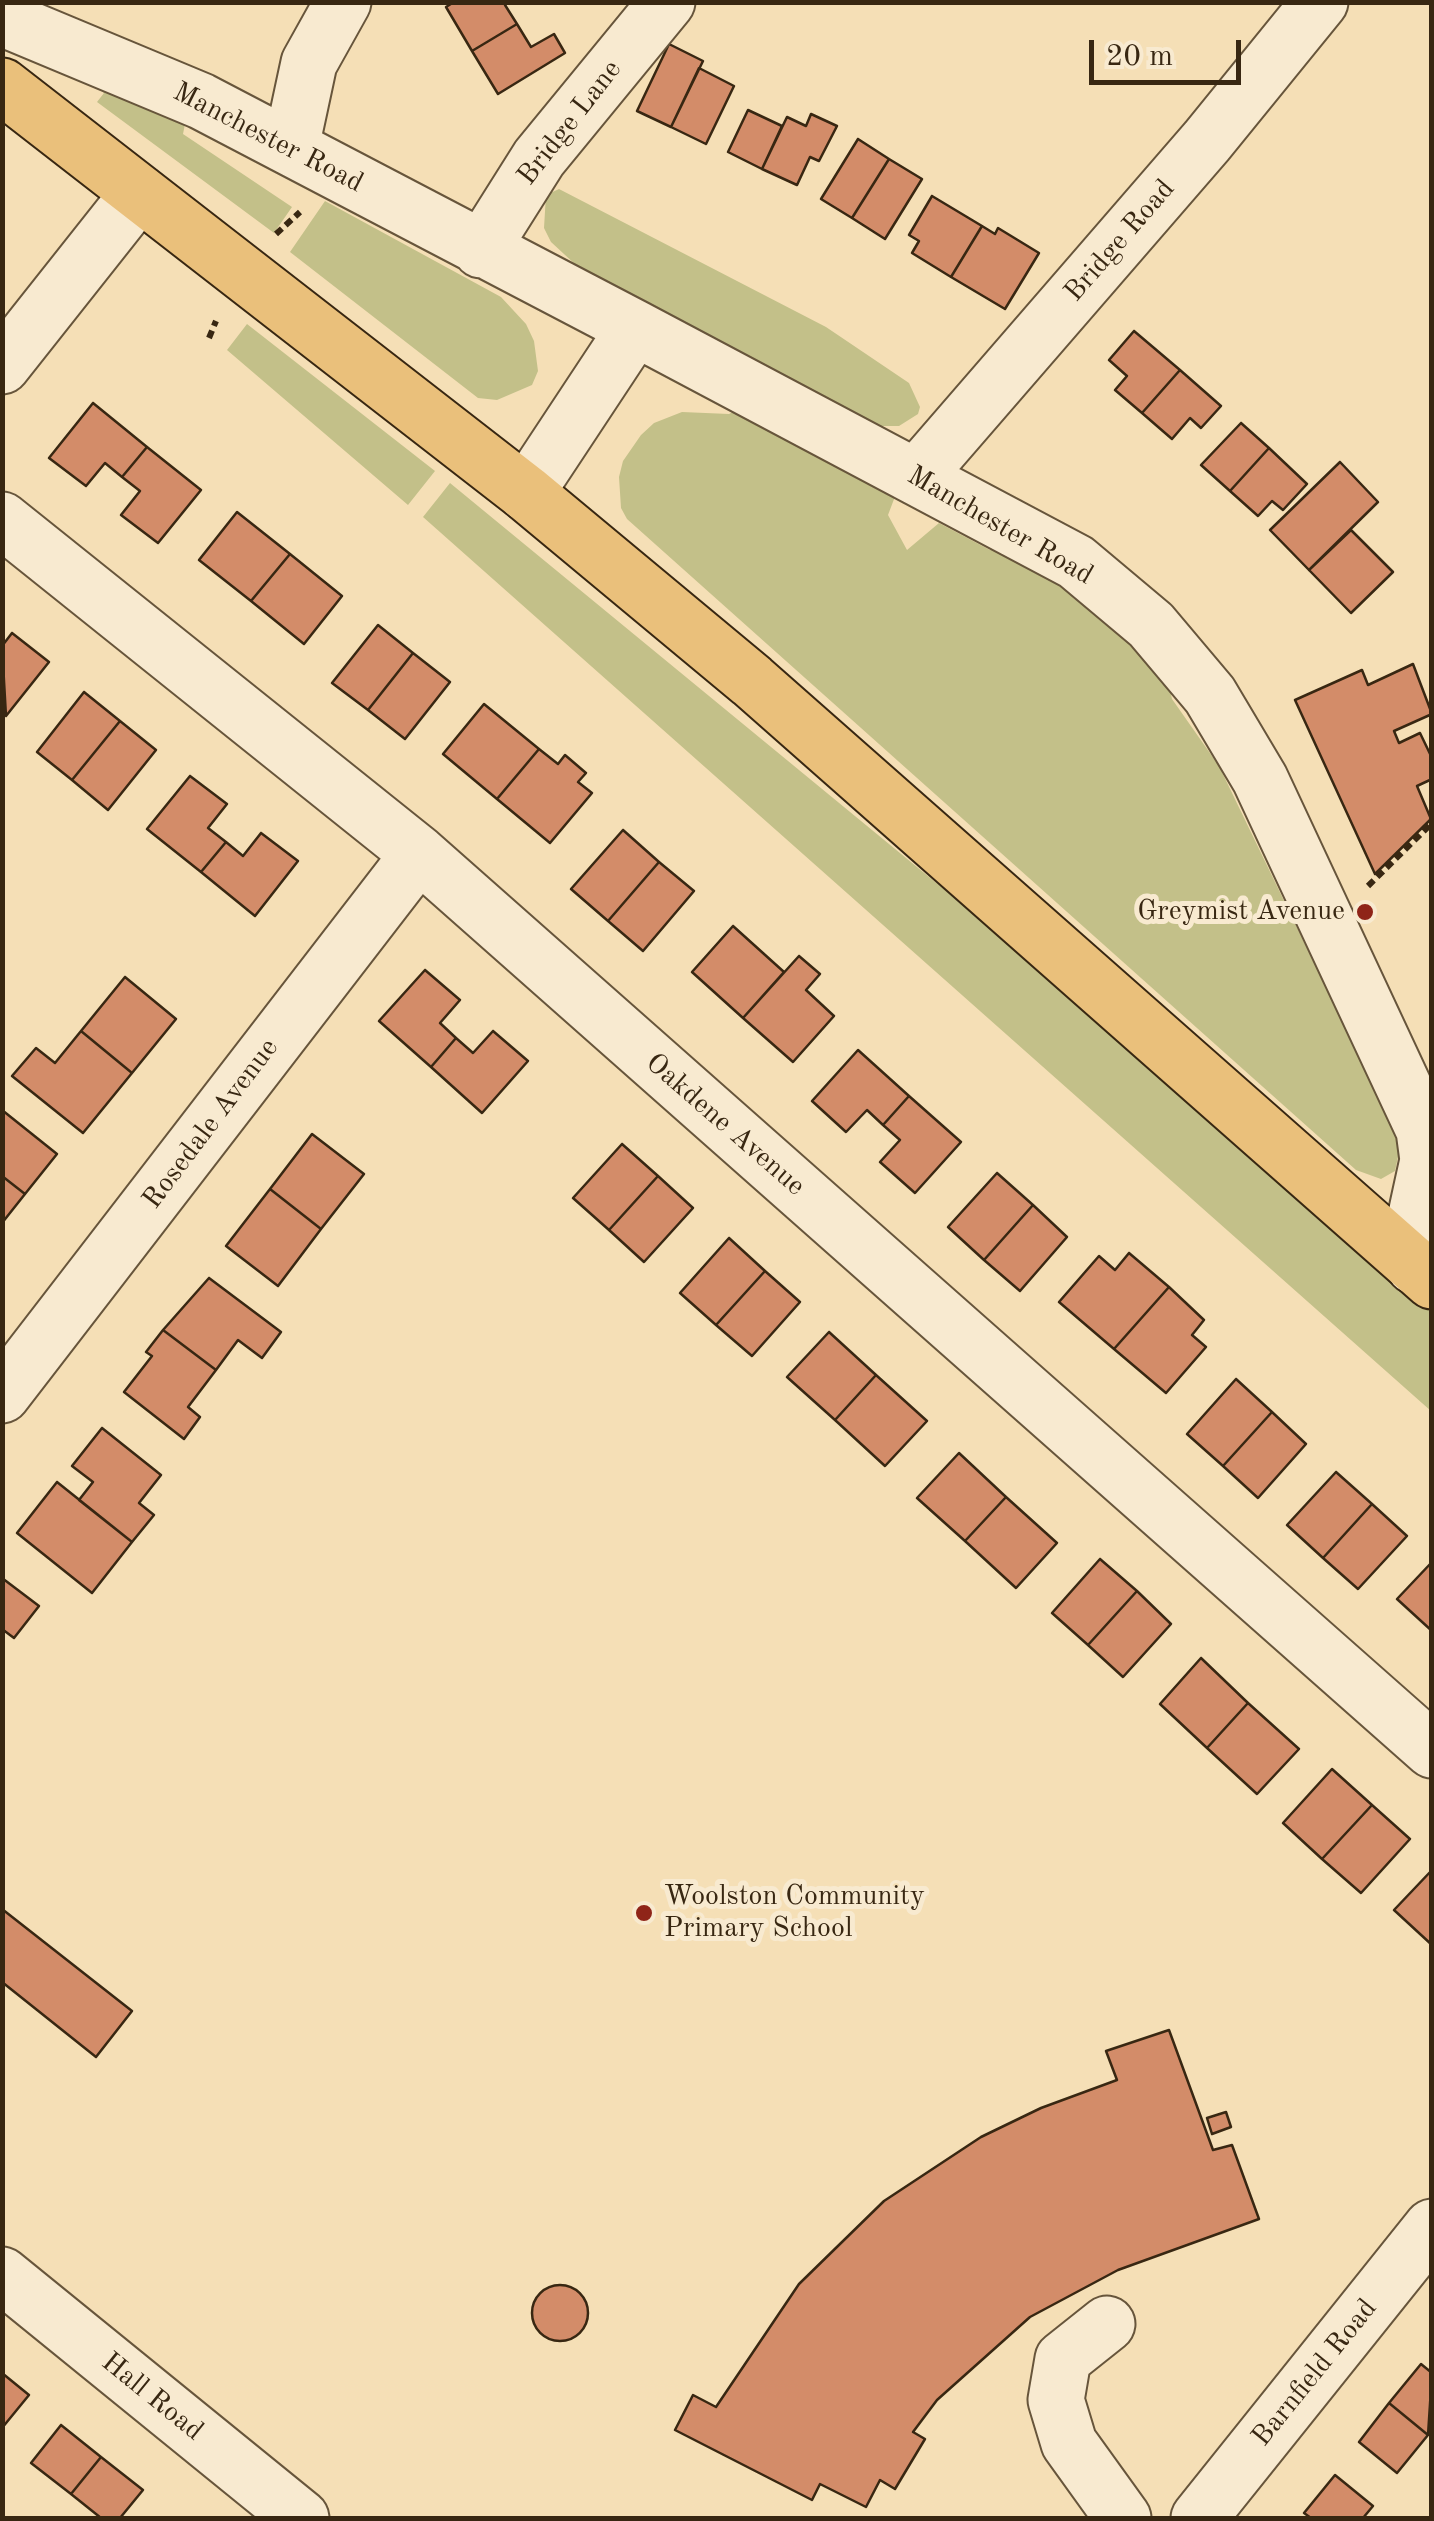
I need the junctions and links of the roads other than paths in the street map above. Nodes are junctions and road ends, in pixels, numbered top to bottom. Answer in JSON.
{"nodes":[{"id":1,"x":343,"y":2,"type":"edge"},
{"id":2,"x":666,"y":2,"type":"edge"},
{"id":3,"x":1320,"y":2,"type":"edge"},
{"id":4,"x":2,"y":18,"type":"edge"},
{"id":5,"x":2,"y":86,"type":"edge"},
{"id":6,"x":291,"y":148,"type":"junction"},
{"id":7,"x":139,"y":193,"type":"junction"},
{"id":8,"x":481,"y":250,"type":"junction"},
{"id":9,"x":634,"y":328,"type":"junction"},
{"id":10,"x":2,"y":366,"type":"edge"},
{"id":11,"x":916,"y":477,"type":"junction"},
{"id":12,"x":526,"y":493,"type":"junction"},
{"id":13,"x":2,"y":520,"type":"edge"},
{"id":14,"x":418,"y":854,"type":"junction"},
{"id":15,"x":1422,"y":1274,"type":"edge"},
{"id":16,"x":2,"y":1394,"type":"edge"},
{"id":17,"x":1432,"y":1750,"type":"edge"},
{"id":18,"x":1432,"y":2226,"type":"edge"},
{"id":19,"x":2,"y":2276,"type":"edge"},
{"id":20,"x":1107,"y":2324,"type":"dead end"},
{"id":21,"x":300,"y":2518,"type":"edge"},
{"id":22,"x":1122,"y":2518,"type":"edge"},
{"id":23,"x":1199,"y":2518,"type":"edge"}],
"edges":[{"from":1,"to":6,"type":"street"},
{"from":2,"to":8,"type":"street","name":"Bridge Lane"},
{"from":3,"to":11,"type":"street","name":"Bridge Road"},
{"from":4,"to":6,"type":"street","name":"Manchester Road"},
{"from":5,"to":7,"type":"main road","name":"Manchester Road"},
{"from":6,"to":8,"type":"street","name":"Manchester Road"},
{"from":7,"to":10,"type":"street"},
{"from":7,"to":12,"type":"main road","name":"Manchester Road"},
{"from":8,"to":9,"type":"street","name":"Manchester Road"},
{"from":9,"to":11,"type":"street","name":"Manchester Road"},
{"from":9,"to":12,"type":"street"},
{"from":11,"to":15,"type":"street","name":"Manchester Road"},
{"from":12,"to":15,"type":"main road","name":"Manchester Road"},
{"from":13,"to":14,"type":"street","name":"Oakdene Avenue"},
{"from":14,"to":16,"type":"street","name":"Rosedale Avenue"},
{"from":14,"to":17,"type":"street","name":"Oakdene Avenue"},
{"from":18,"to":23,"type":"street","name":"Barnfield Road"},
{"from":19,"to":21,"type":"street","name":"Hall Road"},
{"from":20,"to":22,"type":"street"}]}
